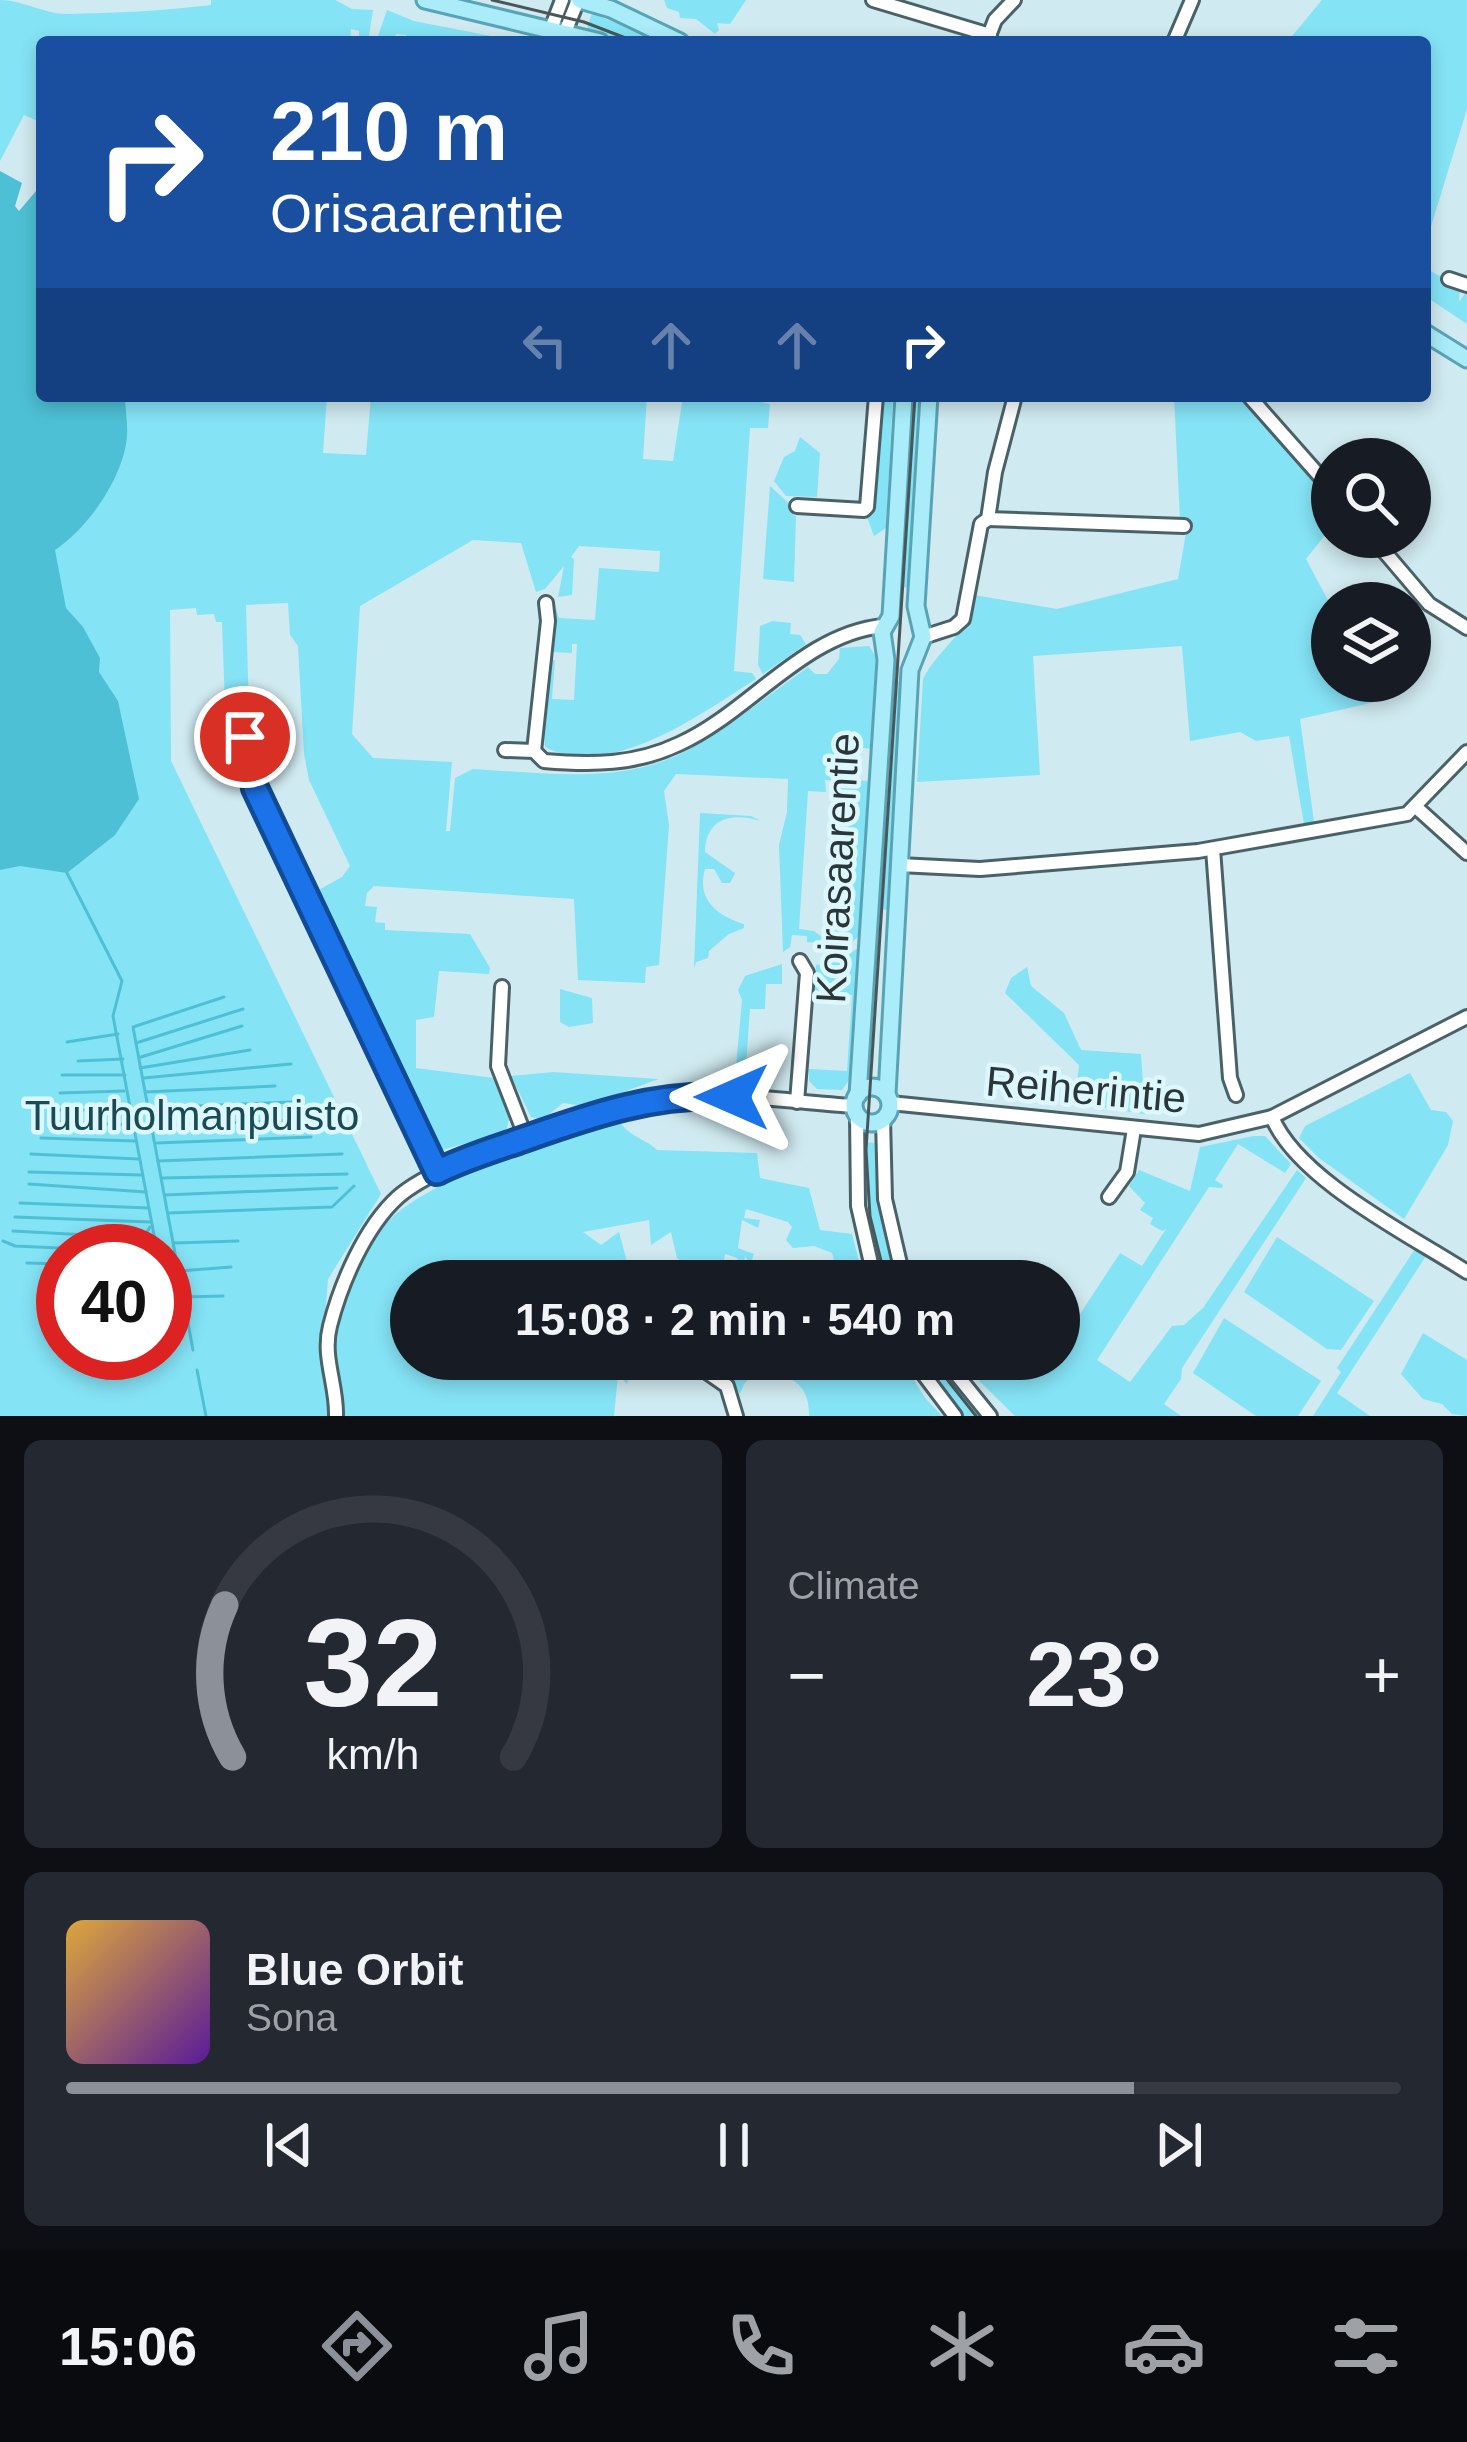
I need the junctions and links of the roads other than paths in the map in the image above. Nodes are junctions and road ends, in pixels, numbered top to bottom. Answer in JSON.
{"nodes":[{"id":1,"x":425,"y":0,"type":"edge"},
{"id":2,"x":562,"y":0,"type":"edge"},
{"id":3,"x":579,"y":0,"type":"edge"},
{"id":4,"x":873,"y":0,"type":"edge"},
{"id":5,"x":1014,"y":0,"type":"edge"},
{"id":6,"x":1192,"y":0,"type":"edge"},
{"id":7,"x":555,"y":36,"type":"edge"},
{"id":8,"x":667,"y":36,"type":"edge"},
{"id":9,"x":978,"y":36,"type":"edge"},
{"id":10,"x":991,"y":36,"type":"edge"},
{"id":11,"x":1177,"y":36,"type":"edge"},
{"id":12,"x":1449,"y":278,"type":"dead end"},
{"id":13,"x":1466,"y":284,"type":"edge"},
{"id":14,"x":1460,"y":299,"type":"dead end"},
{"id":15,"x":1431,"y":337,"type":"edge"},
{"id":16,"x":1467,"y":359,"type":"edge"},
{"id":17,"x":876,"y":402,"type":"edge"},
{"id":18,"x":904,"y":402,"type":"edge"},
{"id":19,"x":929,"y":402,"type":"edge"},
{"id":20,"x":1013,"y":402,"type":"edge"},
{"id":21,"x":1254,"y":402,"type":"edge"},
{"id":22,"x":1311,"y":466,"type":"edge"},
{"id":23,"x":797,"y":506,"type":"dead end"},
{"id":24,"x":988,"y":519,"type":"junction"},
{"id":25,"x":1175,"y":521,"type":"dead end"},
{"id":26,"x":1390,"y":558,"type":"edge"},
{"id":27,"x":546,"y":604,"type":"dead end"},
{"id":28,"x":1467,"y":628,"type":"edge"},
{"id":29,"x":885,"y":632,"type":"junction"},
{"id":30,"x":920,"y":633,"type":"junction"},
{"id":31,"x":245,"y":737,"type":"dead end"},
{"id":32,"x":505,"y":750,"type":"dead end"},
{"id":33,"x":534,"y":752,"type":"junction"},
{"id":34,"x":1467,"y":752,"type":"edge"},
{"id":35,"x":1417,"y":808,"type":"junction"},
{"id":36,"x":1213,"y":849,"type":"junction"},
{"id":37,"x":1467,"y":853,"type":"edge"},
{"id":38,"x":899,"y":866,"type":"junction"},
{"id":39,"x":800,"y":961,"type":"dead end"},
{"id":40,"x":502,"y":987,"type":"dead end"},
{"id":41,"x":1467,"y":1017,"type":"edge"},
{"id":42,"x":1235,"y":1095,"type":"dead end"},
{"id":43,"x":797,"y":1102,"type":"junction"},
{"id":44,"x":856,"y":1105,"type":"junction"},
{"id":45,"x":886,"y":1106,"type":"junction"},
{"id":46,"x":1272,"y":1117,"type":"junction"},
{"id":47,"x":1134,"y":1129,"type":"junction"},
{"id":48,"x":526,"y":1138,"type":"junction"},
{"id":49,"x":437,"y":1172,"type":"junction"},
{"id":50,"x":1109,"y":1197,"type":"dead end"},
{"id":51,"x":870,"y":1260,"type":"edge"},
{"id":52,"x":899,"y":1260,"type":"edge"},
{"id":53,"x":1467,"y":1273,"type":"edge"},
{"id":54,"x":718,"y":1380,"type":"edge"},
{"id":55,"x":928,"y":1380,"type":"edge"},
{"id":56,"x":961,"y":1380,"type":"edge"},
{"id":57,"x":336,"y":1416,"type":"edge"},
{"id":58,"x":736,"y":1416,"type":"edge"},
{"id":59,"x":956,"y":1416,"type":"edge"},
{"id":60,"x":990,"y":1416,"type":"edge"}],
"edges":[{"from":1,"to":7,"type":"main road"},
{"from":2,"to":7,"type":"street"},
{"from":3,"to":7,"type":"street"},
{"from":3,"to":8,"type":"main road"},
{"from":4,"to":9,"type":"street"},
{"from":5,"to":10,"type":"street"},
{"from":6,"to":11,"type":"street"},
{"from":12,"to":13,"type":"street"},
{"from":13,"to":14,"type":"street"},
{"from":15,"to":16,"type":"main road"},
{"from":17,"to":23,"type":"street"},
{"from":18,"to":29,"type":"main road","name":"Koirasaarentie"},
{"from":19,"to":30,"type":"main road","name":"Koirasaarentie"},
{"from":20,"to":24,"type":"street"},
{"from":21,"to":22,"type":"street"},
{"from":24,"to":25,"type":"street"},
{"from":24,"to":30,"type":"street"},
{"from":26,"to":28,"type":"street"},
{"from":27,"to":33,"type":"street"},
{"from":29,"to":30,"type":"main road"},
{"from":29,"to":30,"type":"main road"},
{"from":29,"to":33,"type":"street"},
{"from":29,"to":44,"type":"main road","name":"Koirasaarentie"},
{"from":30,"to":38,"type":"main road","name":"Koirasaarentie"},
{"from":31,"to":49,"type":"street"},
{"from":32,"to":33,"type":"street"},
{"from":34,"to":35,"type":"street"},
{"from":35,"to":36,"type":"street"},
{"from":35,"to":37,"type":"street"},
{"from":36,"to":38,"type":"street"},
{"from":36,"to":42,"type":"street"},
{"from":38,"to":45,"type":"main road","name":"Koirasaarentie"},
{"from":39,"to":43,"type":"street"},
{"from":40,"to":48,"type":"street"},
{"from":41,"to":46,"type":"street","name":"Reiherintie"},
{"from":43,"to":44,"type":"street"},
{"from":43,"to":48,"type":"street"},
{"from":44,"to":45,"type":"main road"},
{"from":44,"to":45,"type":"main road"},
{"from":44,"to":51,"type":"street","name":"Koirasaarentie"},
{"from":45,"to":47,"type":"street","name":"Reiherintie"},
{"from":45,"to":52,"type":"street","name":"Koirasaarentie"},
{"from":46,"to":47,"type":"street","name":"Reiherintie"},
{"from":46,"to":53,"type":"street"},
{"from":47,"to":50,"type":"street"},
{"from":48,"to":49,"type":"street"},
{"from":49,"to":57,"type":"street"},
{"from":54,"to":58,"type":"street"},
{"from":55,"to":59,"type":"street"},
{"from":56,"to":60,"type":"street"}]}
